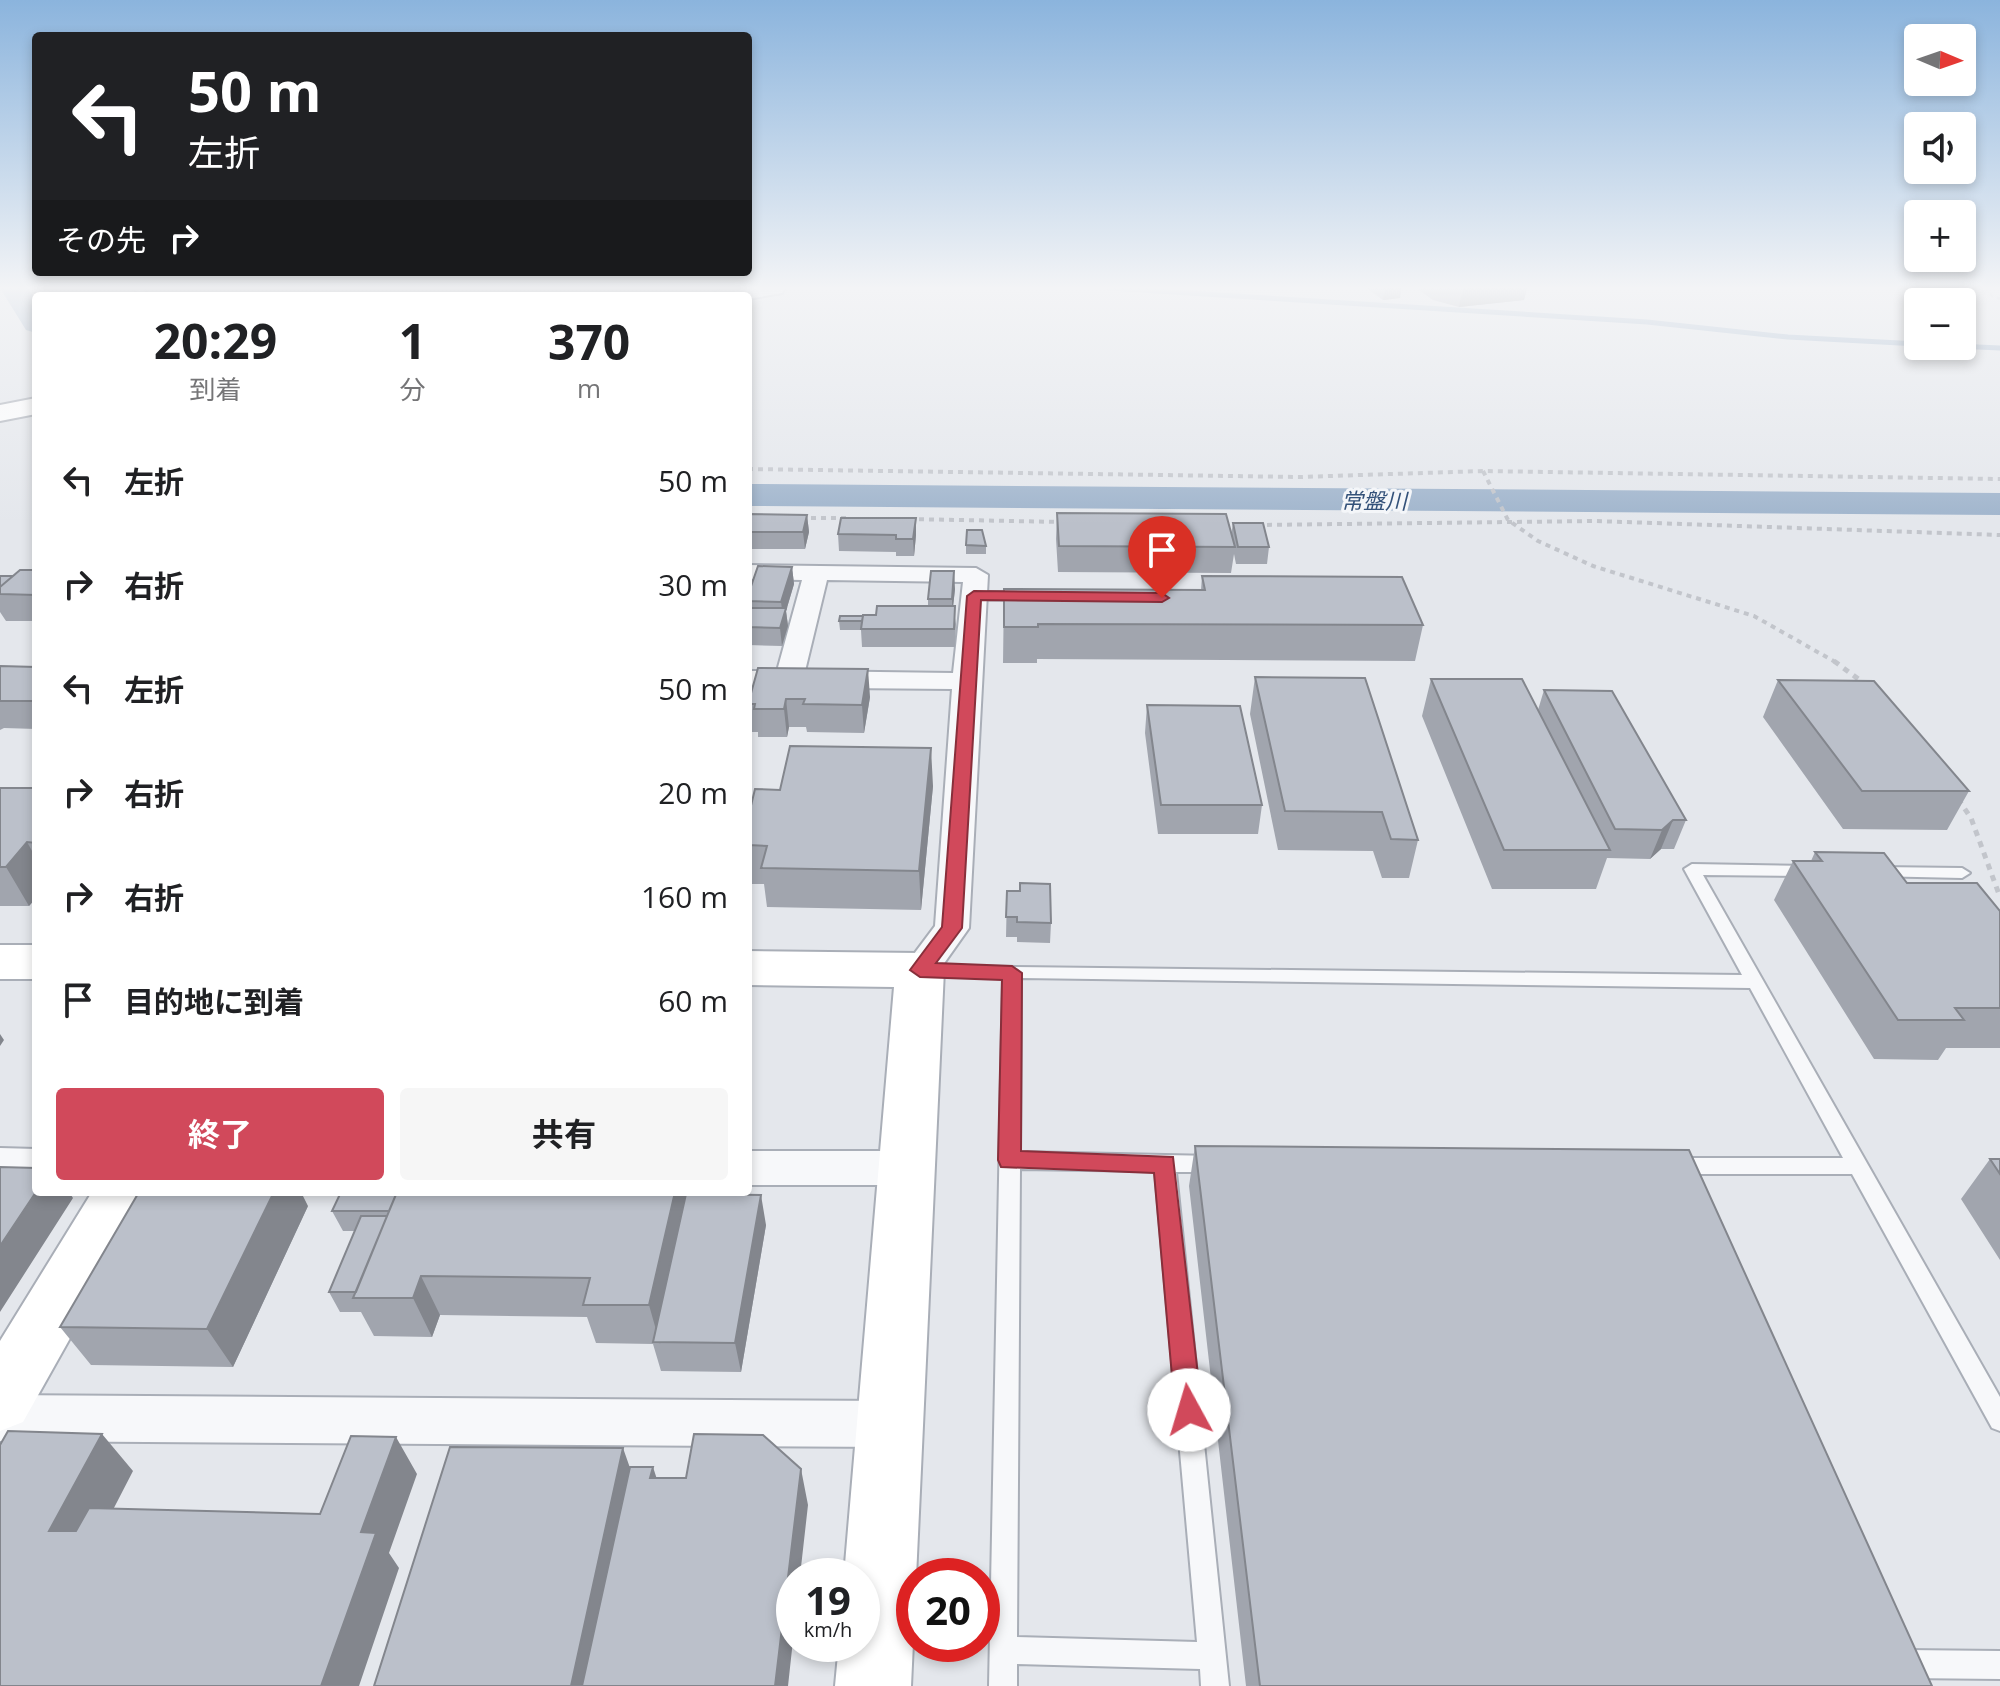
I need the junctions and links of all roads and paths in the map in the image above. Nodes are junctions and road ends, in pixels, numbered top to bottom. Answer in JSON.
{"nodes":[{"id":1,"x":32,"y":407,"type":"edge"},
{"id":2,"x":0,"y":413,"type":"edge"},
{"id":3,"x":752,"y":469,"type":"edge"},
{"id":4,"x":1483,"y":471,"type":"junction"},
{"id":5,"x":2000,"y":479,"type":"edge"},
{"id":6,"x":795,"y":517,"type":"edge"},
{"id":7,"x":857,"y":518,"type":"edge"},
{"id":8,"x":904,"y":519,"type":"edge"},
{"id":9,"x":1509,"y":521,"type":"junction"},
{"id":10,"x":1075,"y":522,"type":"edge"},
{"id":11,"x":1247,"y":525,"type":"edge"},
{"id":12,"x":2000,"y":535,"type":"edge"},
{"id":13,"x":752,"y":572,"type":"edge"},
{"id":14,"x":816,"y":573,"type":"junction"},
{"id":15,"x":974,"y":596,"type":"junction"},
{"id":16,"x":1037,"y":596,"type":"edge"},
{"id":17,"x":752,"y":679,"type":"edge"},
{"id":18,"x":789,"y":679,"type":"junction"},
{"id":19,"x":966,"y":681,"type":"junction"},
{"id":20,"x":1871,"y":688,"type":"edge"},
{"id":21,"x":1954,"y":792,"type":"edge"},
{"id":22,"x":1962,"y":873,"type":"dead end"},
{"id":23,"x":2000,"y":897,"type":"edge"},
{"id":24,"x":0,"y":962,"type":"edge"},
{"id":25,"x":32,"y":962,"type":"edge"},
{"id":26,"x":752,"y":968,"type":"edge"},
{"id":27,"x":920,"y":970,"type":"junction"},
{"id":28,"x":1012,"y":973,"type":"junction"},
{"id":29,"x":1757,"y":982,"type":"junction"},
{"id":30,"x":1010,"y":1160,"type":"junction"},
{"id":31,"x":1165,"y":1164,"type":"junction"},
{"id":32,"x":1238,"y":1164,"type":"edge"},
{"id":33,"x":0,"y":1165,"type":"edge"},
{"id":34,"x":32,"y":1166,"type":"edge"},
{"id":35,"x":1659,"y":1166,"type":"edge"},
{"id":36,"x":1684,"y":1166,"type":"junction"},
{"id":37,"x":1856,"y":1166,"type":"junction"},
{"id":38,"x":752,"y":1168,"type":"edge"},
{"id":39,"x":909,"y":1168,"type":"junction"},
{"id":40,"x":1697,"y":1194,"type":"edge"},
{"id":41,"x":121,"y":1196,"type":"edge"},
{"id":42,"x":0,"y":1400,"type":"edge"},
{"id":43,"x":0,"y":1418,"type":"edge"},
{"id":44,"x":2000,"y":1420,"type":"edge"},
{"id":45,"x":891,"y":1424,"type":"junction"},
{"id":46,"x":1893,"y":1636,"type":"edge"},
{"id":47,"x":1003,"y":1650,"type":"junction"},
{"id":48,"x":1212,"y":1656,"type":"junction"},
{"id":49,"x":2000,"y":1665,"type":"edge"},
{"id":50,"x":1911,"y":1675,"type":"edge"},
{"id":51,"x":873,"y":1686,"type":"edge"},
{"id":52,"x":1003,"y":1686,"type":"edge"},
{"id":53,"x":1215,"y":1686,"type":"edge"}],
"edges":[{"from":1,"to":2,"type":"street"},
{"from":3,"to":4,"type":"path"},
{"from":4,"to":5,"type":"path"},
{"from":4,"to":9,"type":"path"},
{"from":6,"to":7,"type":"path"},
{"from":8,"to":10,"type":"path"},
{"from":9,"to":11,"type":"path"},
{"from":9,"to":12,"type":"path"},
{"from":9,"to":20,"type":"path"},
{"from":13,"to":14,"type":"street"},
{"from":14,"to":15,"type":"street"},
{"from":14,"to":18,"type":"street"},
{"from":15,"to":16,"type":"lane"},
{"from":15,"to":19,"type":"street"},
{"from":17,"to":18,"type":"street"},
{"from":18,"to":19,"type":"street"},
{"from":19,"to":27,"type":"street"},
{"from":21,"to":23,"type":"path"},
{"from":22,"to":29,"type":"lane"},
{"from":24,"to":25,"type":"street"},
{"from":26,"to":27,"type":"street"},
{"from":27,"to":28,"type":"lane"},
{"from":27,"to":39,"type":"street"},
{"from":28,"to":29,"type":"lane"},
{"from":28,"to":30,"type":"lane"},
{"from":29,"to":37,"type":"lane"},
{"from":30,"to":31,"type":"lane"},
{"from":30,"to":47,"type":"lane"},
{"from":31,"to":32,"type":"lane"},
{"from":31,"to":48,"type":"lane"},
{"from":33,"to":34,"type":"street"},
{"from":35,"to":36,"type":"lane"},
{"from":36,"to":37,"type":"lane"},
{"from":36,"to":40,"type":"lane"},
{"from":37,"to":44,"type":"lane"},
{"from":38,"to":39,"type":"street"},
{"from":39,"to":45,"type":"street"},
{"from":41,"to":42,"type":"street"},
{"from":43,"to":45,"type":"street"},
{"from":45,"to":51,"type":"street"},
{"from":46,"to":50,"type":"lane"},
{"from":47,"to":48,"type":"lane"},
{"from":47,"to":52,"type":"lane"},
{"from":48,"to":53,"type":"lane"},
{"from":49,"to":50,"type":"lane"}]}
